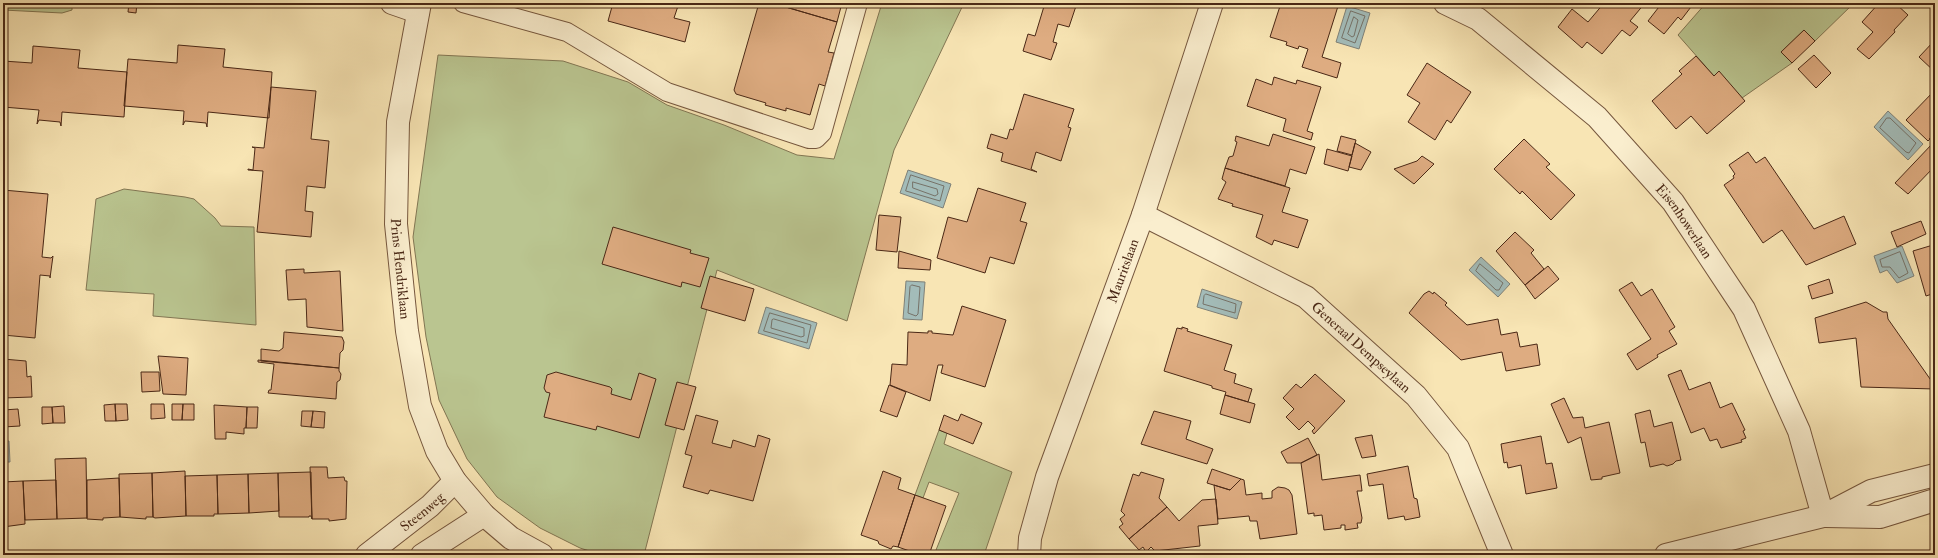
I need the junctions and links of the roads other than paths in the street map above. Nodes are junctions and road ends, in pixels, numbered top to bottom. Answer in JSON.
{"nodes":[{"id":1,"x":392,"y":3,"type":"edge"},
{"id":2,"x":463,"y":3,"type":"edge"},
{"id":3,"x":858,"y":3,"type":"edge"},
{"id":4,"x":1212,"y":3,"type":"edge"},
{"id":5,"x":1445,"y":3,"type":"edge"},
{"id":6,"x":419,"y":7,"type":"edge"},
{"id":7,"x":1144,"y":215,"type":"junction"},
{"id":8,"x":1935,"y":476,"type":"edge"},
{"id":9,"x":455,"y":481,"type":"junction"},
{"id":10,"x":1935,"y":500,"type":"edge"},
{"id":11,"x":484,"y":515,"type":"junction"},
{"id":12,"x":1823,"y":516,"type":"junction"},
{"id":13,"x":1029,"y":546,"type":"edge"},
{"id":14,"x":367,"y":555,"type":"edge"},
{"id":15,"x":422,"y":555,"type":"edge"},
{"id":16,"x":542,"y":555,"type":"edge"},
{"id":17,"x":1017,"y":555,"type":"edge"},
{"id":18,"x":1502,"y":555,"type":"edge"},
{"id":19,"x":1666,"y":555,"type":"edge"}],
"edges":[{"from":1,"to":6,"type":"street"},
{"from":2,"to":3,"type":"lane"},
{"from":4,"to":7,"type":"street","name":"Mauritslaan"},
{"from":5,"to":12,"type":"street","name":"Eisenhowerlaan"},
{"from":6,"to":9,"type":"street","name":"Prins Hendriklaan"},
{"from":7,"to":13,"type":"street","name":"Mauritslaan"},
{"from":7,"to":18,"type":"street","name":"Generaal Dempseylaan"},
{"from":8,"to":12,"type":"street"},
{"from":9,"to":11,"type":"street","name":"Prins Hendriklaan"},
{"from":9,"to":14,"type":"street","name":"Steenweg"},
{"from":10,"to":12,"type":"street"},
{"from":11,"to":15,"type":"street"},
{"from":11,"to":16,"type":"street","name":"Prins Hendriklaan"},
{"from":12,"to":19,"type":"street"},
{"from":13,"to":17,"type":"street","name":"Mauritslaan"}]}
